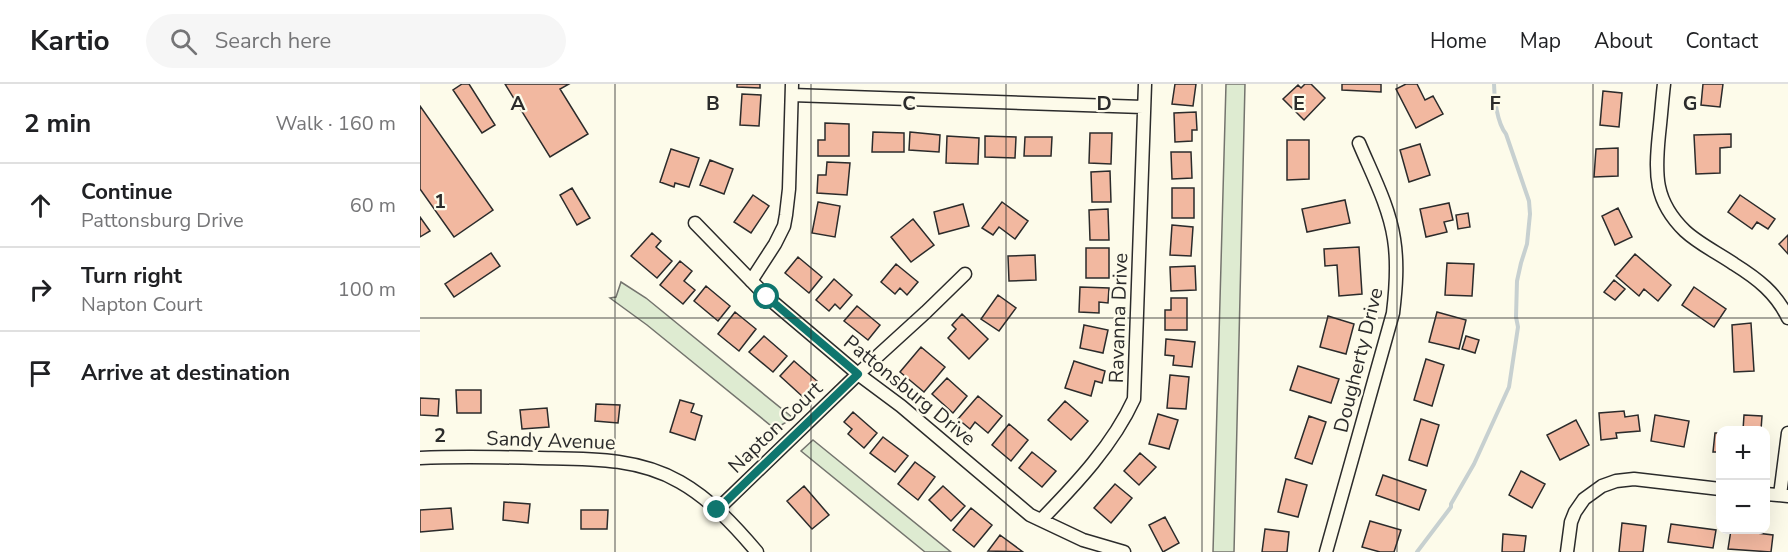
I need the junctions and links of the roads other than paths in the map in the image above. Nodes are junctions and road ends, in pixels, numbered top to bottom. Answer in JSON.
{"nodes":[{"id":1,"x":1145,"y":84,"type":"edge"},
{"id":2,"x":1664,"y":84,"type":"edge"},
{"id":3,"x":792,"y":90,"type":"edge"},
{"id":4,"x":1143,"y":107,"type":"junction"},
{"id":5,"x":1359,"y":143,"type":"dead end"},
{"id":6,"x":695,"y":223,"type":"dead end"},
{"id":7,"x":965,"y":274,"type":"dead end"},
{"id":8,"x":751,"y":281,"type":"junction"},
{"id":9,"x":1788,"y":318,"type":"edge"},
{"id":10,"x":858,"y":374,"type":"junction"},
{"id":11,"x":1788,"y":433,"type":"edge"},
{"id":12,"x":420,"y":458,"type":"edge"},
{"id":13,"x":1716,"y":489,"type":"edge"},
{"id":14,"x":1784,"y":496,"type":"edge"},
{"id":15,"x":717,"y":510,"type":"junction"},
{"id":16,"x":1041,"y":520,"type":"junction"},
{"id":17,"x":757,"y":552,"type":"edge"},
{"id":18,"x":1124,"y":552,"type":"edge"},
{"id":19,"x":1326,"y":552,"type":"edge"},
{"id":20,"x":1567,"y":552,"type":"edge"}],
"edges":[{"from":1,"to":4,"type":"street","name":"Ravanna Drive"},
{"from":2,"to":9,"type":"street"},
{"from":3,"to":4,"type":"street"},
{"from":3,"to":8,"type":"street"},
{"from":4,"to":16,"type":"street","name":"Ravanna Drive"},
{"from":5,"to":19,"type":"street","name":"Dougherty Drive"},
{"from":6,"to":8,"type":"street","name":"Pattonsburg Drive"},
{"from":7,"to":10,"type":"street","name":"Napton Court"},
{"from":8,"to":10,"type":"street","name":"Pattonsburg Drive"},
{"from":10,"to":15,"type":"street","name":"Napton Court"},
{"from":10,"to":16,"type":"street","name":"Pattonsburg Drive"},
{"from":11,"to":14,"type":"street"},
{"from":12,"to":15,"type":"street","name":"Sandy Avenue"},
{"from":13,"to":20,"type":"street"},
{"from":15,"to":17,"type":"street","name":"Sandy Avenue"},
{"from":16,"to":18,"type":"street","name":"Pattonsburg Drive"}]}
